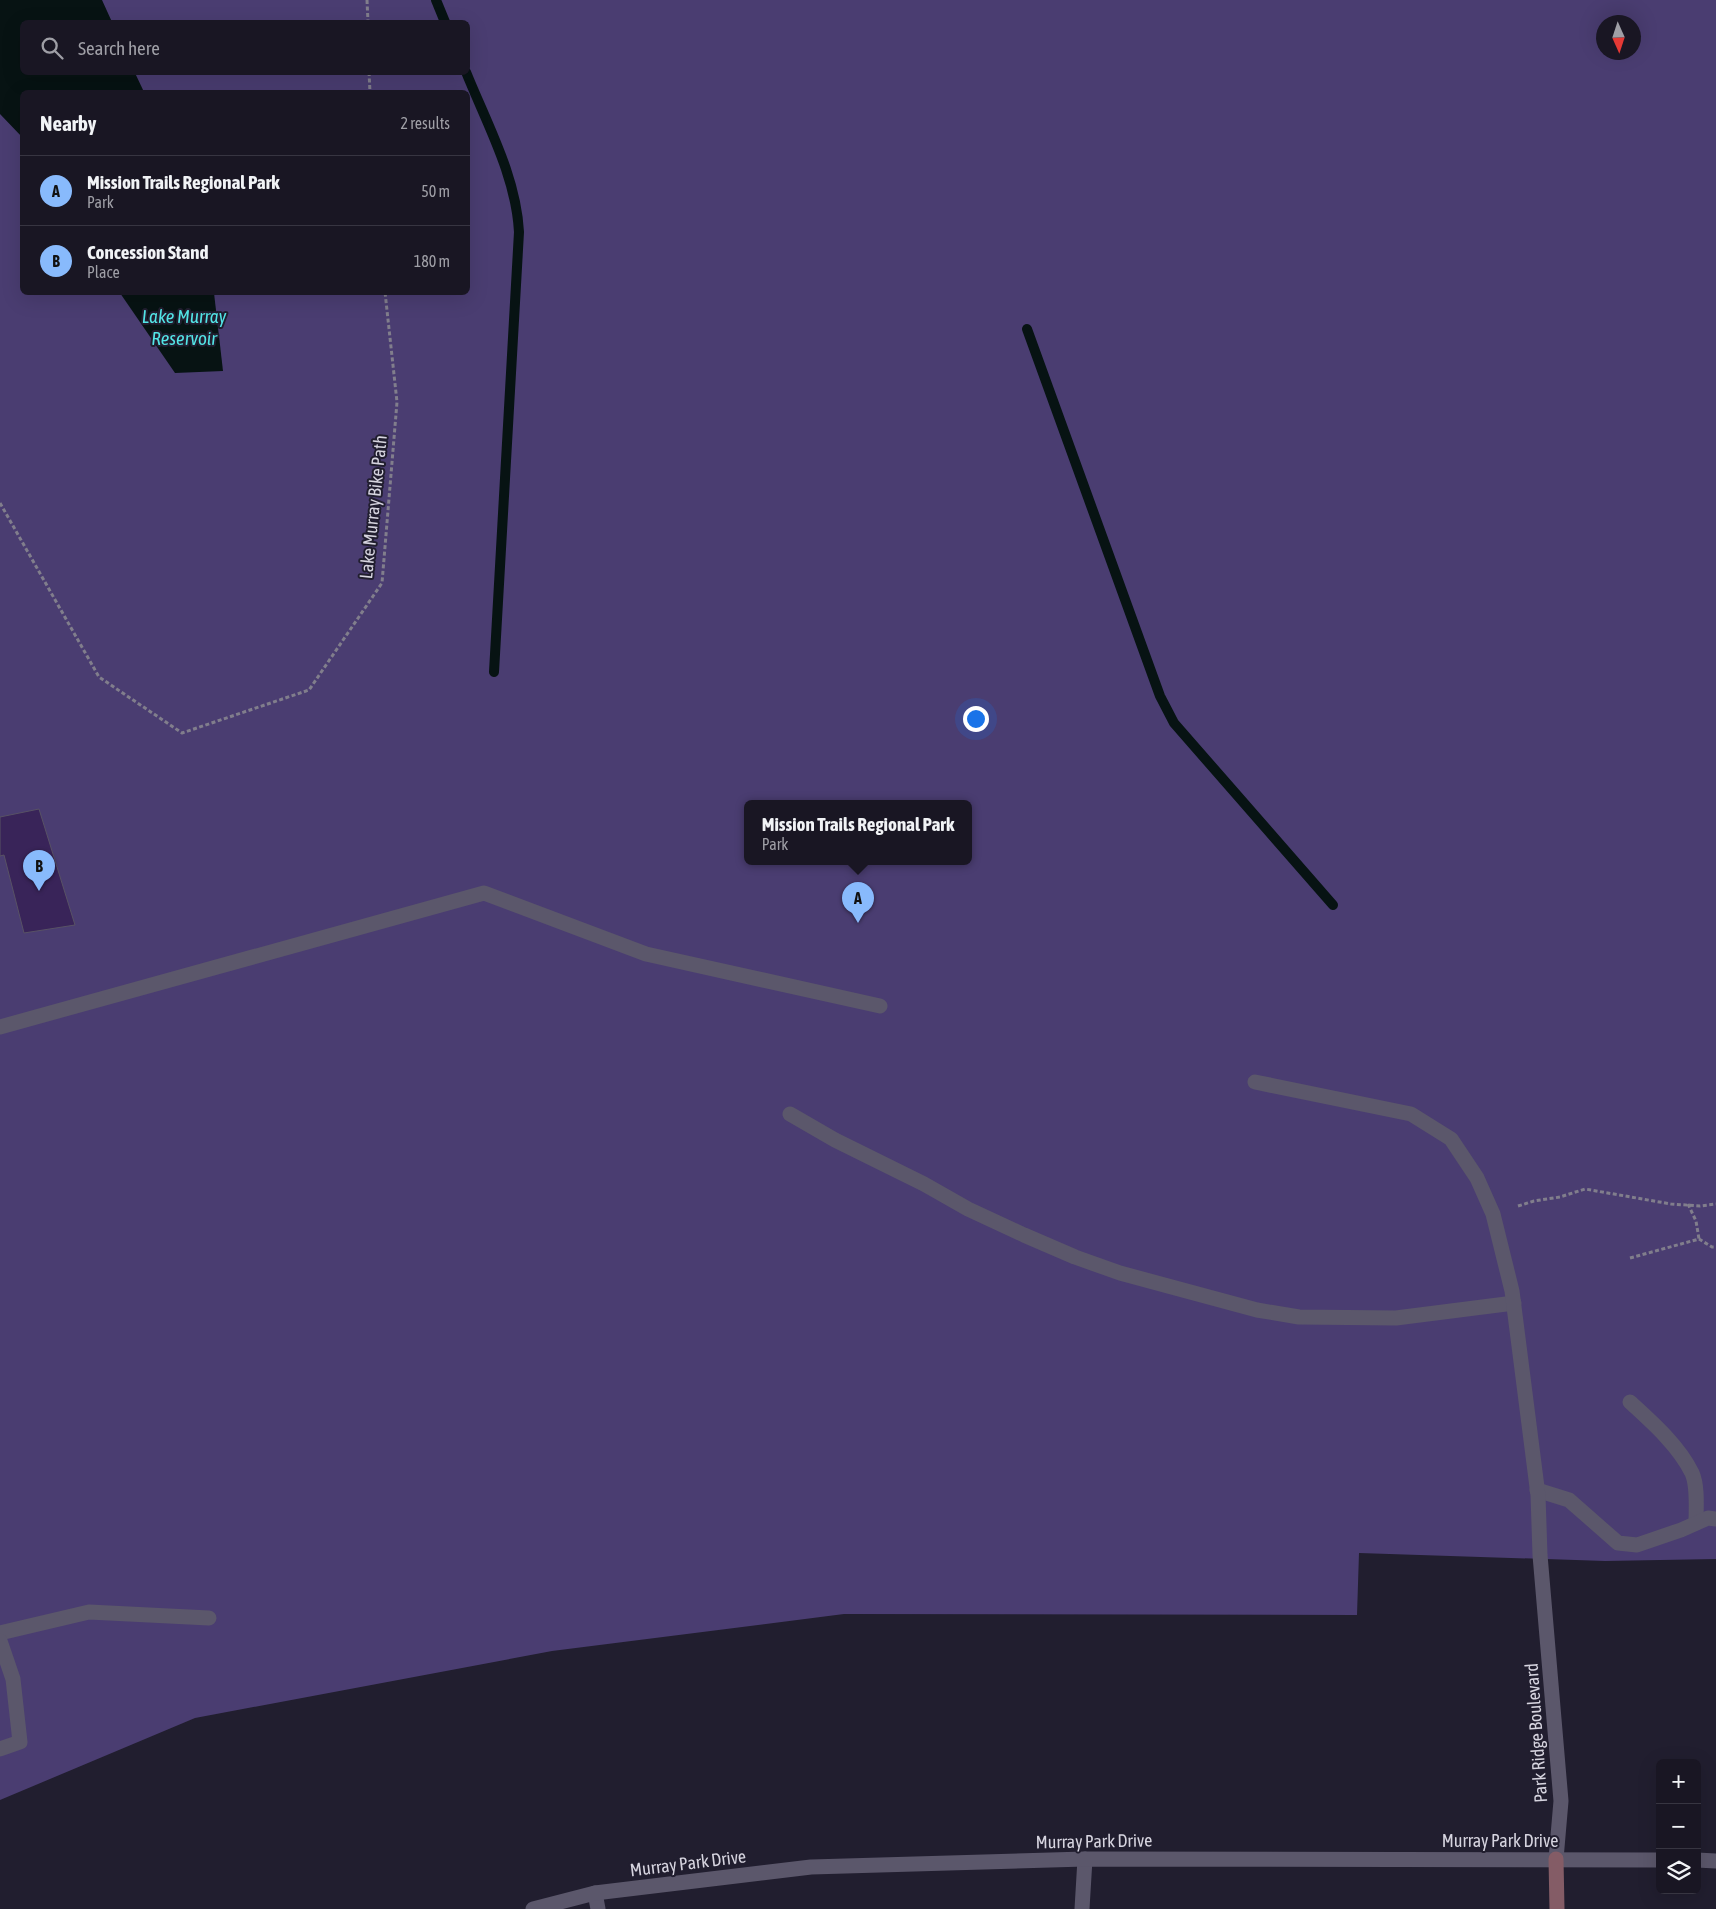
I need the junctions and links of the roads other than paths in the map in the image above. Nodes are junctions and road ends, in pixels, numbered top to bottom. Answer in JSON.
{"nodes":[{"id":1,"x":880,"y":1006,"type":"dead end"},
{"id":2,"x":1,"y":1024,"type":"edge"},
{"id":3,"x":1255,"y":1082,"type":"dead end"},
{"id":4,"x":790,"y":1114,"type":"dead end"},
{"id":5,"x":1514,"y":1303,"type":"junction"},
{"id":6,"x":1630,"y":1402,"type":"dead end"},
{"id":7,"x":1537,"y":1490,"type":"junction"},
{"id":8,"x":1716,"y":1519,"type":"edge"},
{"id":9,"x":1696,"y":1523,"type":"junction"},
{"id":10,"x":209,"y":1618,"type":"dead end"},
{"id":11,"x":0,"y":1633,"type":"edge"},
{"id":12,"x":0,"y":1641,"type":"edge"},
{"id":13,"x":0,"y":1748,"type":"edge"},
{"id":14,"x":1085,"y":1859,"type":"junction"},
{"id":15,"x":1556,"y":1859,"type":"junction"},
{"id":16,"x":1656,"y":1860,"type":"edge"},
{"id":17,"x":1701,"y":1860,"type":"edge"},
{"id":18,"x":1716,"y":1861,"type":"edge"},
{"id":19,"x":594,"y":1894,"type":"junction"},
{"id":20,"x":533,"y":1909,"type":"edge"},
{"id":21,"x":598,"y":1909,"type":"edge"},
{"id":22,"x":1082,"y":1909,"type":"edge"},
{"id":23,"x":1557,"y":1909,"type":"edge"}],
"edges":[{"from":1,"to":2,"type":"street"},
{"from":3,"to":5,"type":"street","name":"Park Ridge Boulevard"},
{"from":4,"to":5,"type":"street"},
{"from":5,"to":7,"type":"street","name":"Park Ridge Boulevard"},
{"from":6,"to":9,"type":"street"},
{"from":7,"to":9,"type":"street"},
{"from":7,"to":15,"type":"street","name":"Park Ridge Boulevard"},
{"from":8,"to":9,"type":"street"},
{"from":10,"to":11,"type":"street"},
{"from":12,"to":13,"type":"street"},
{"from":14,"to":15,"type":"street","name":"Murray Park Drive"},
{"from":14,"to":19,"type":"street","name":"Murray Park Drive"},
{"from":14,"to":22,"type":"street"},
{"from":15,"to":16,"type":"street","name":"Murray Park Drive"},
{"from":15,"to":23,"type":"main road","name":"Park Ridge Boulevard"},
{"from":17,"to":18,"type":"street"},
{"from":19,"to":20,"type":"street","name":"Murray Park Drive"},
{"from":19,"to":21,"type":"street"}]}
